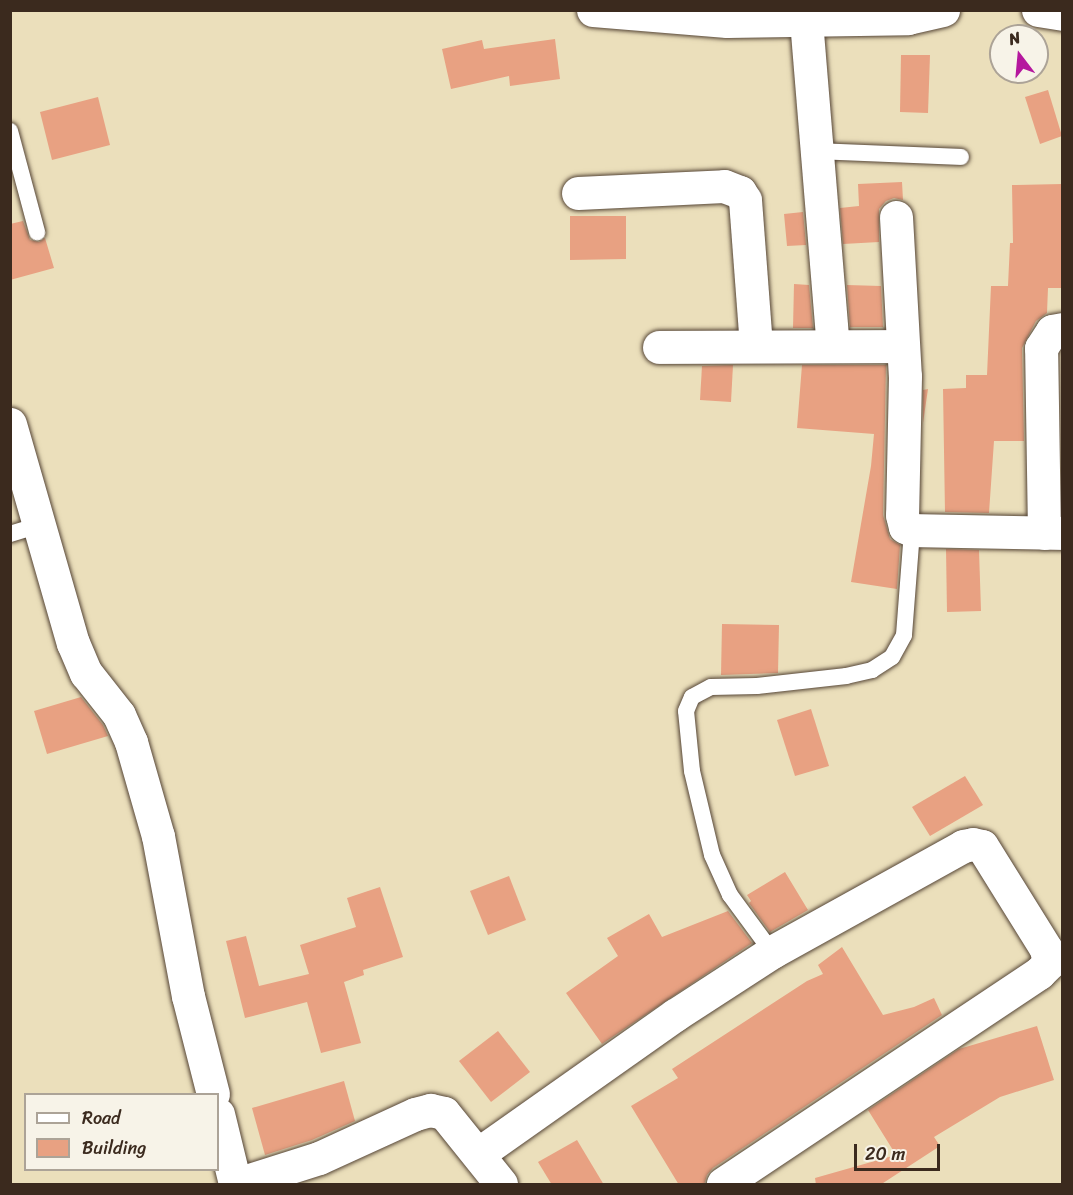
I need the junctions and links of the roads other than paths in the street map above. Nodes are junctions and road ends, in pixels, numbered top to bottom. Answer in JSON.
{"nodes":[{"id":1,"x":593,"y":10,"type":"edge"},
{"id":2,"x":943,"y":10,"type":"edge"},
{"id":3,"x":1038,"y":10,"type":"edge"},
{"id":4,"x":1062,"y":14,"type":"edge"},
{"id":5,"x":727,"y":16,"type":"edge"},
{"id":6,"x":806,"y":20,"type":"junction"},
{"id":7,"x":10,"y":131,"type":"edge"},
{"id":8,"x":817,"y":151,"type":"junction"},
{"id":9,"x":960,"y":157,"type":"dead end"},
{"id":10,"x":578,"y":193,"type":"dead end"},
{"id":11,"x":896,"y":217,"type":"dead end"},
{"id":12,"x":38,"y":232,"type":"dead end"},
{"id":13,"x":1062,"y":329,"type":"edge"},
{"id":14,"x":756,"y":345,"type":"junction"},
{"id":15,"x":833,"y":345,"type":"junction"},
{"id":16,"x":903,"y":346,"type":"junction"},
{"id":17,"x":659,"y":347,"type":"dead end"},
{"id":18,"x":10,"y":424,"type":"edge"},
{"id":19,"x":25,"y":530,"type":"edge"},
{"id":20,"x":912,"y":530,"type":"junction"},
{"id":21,"x":1053,"y":533,"type":"edge"},
{"id":22,"x":772,"y":952,"type":"junction"},
{"id":23,"x":212,"y":1093,"type":"edge"},
{"id":24,"x":219,"y":1118,"type":"edge"},
{"id":25,"x":478,"y":1154,"type":"junction"},
{"id":26,"x":236,"y":1185,"type":"edge"},
{"id":27,"x":501,"y":1185,"type":"edge"},
{"id":28,"x":723,"y":1185,"type":"edge"}],
"edges":[{"from":1,"to":5,"type":"street"},
{"from":2,"to":6,"type":"street"},
{"from":3,"to":4,"type":"street"},
{"from":5,"to":6,"type":"street"},
{"from":6,"to":8,"type":"street"},
{"from":7,"to":12,"type":"lane"},
{"from":8,"to":9,"type":"lane"},
{"from":8,"to":15,"type":"street"},
{"from":10,"to":14,"type":"street"},
{"from":11,"to":16,"type":"street"},
{"from":13,"to":21,"type":"street"},
{"from":14,"to":15,"type":"street"},
{"from":14,"to":17,"type":"street"},
{"from":15,"to":16,"type":"street"},
{"from":16,"to":20,"type":"street"},
{"from":18,"to":19,"type":"street"},
{"from":19,"to":23,"type":"street"},
{"from":20,"to":21,"type":"street"},
{"from":20,"to":22,"type":"lane"},
{"from":22,"to":25,"type":"street"},
{"from":22,"to":28,"type":"street"},
{"from":24,"to":26,"type":"street"},
{"from":25,"to":26,"type":"street"},
{"from":25,"to":27,"type":"street"}]}
